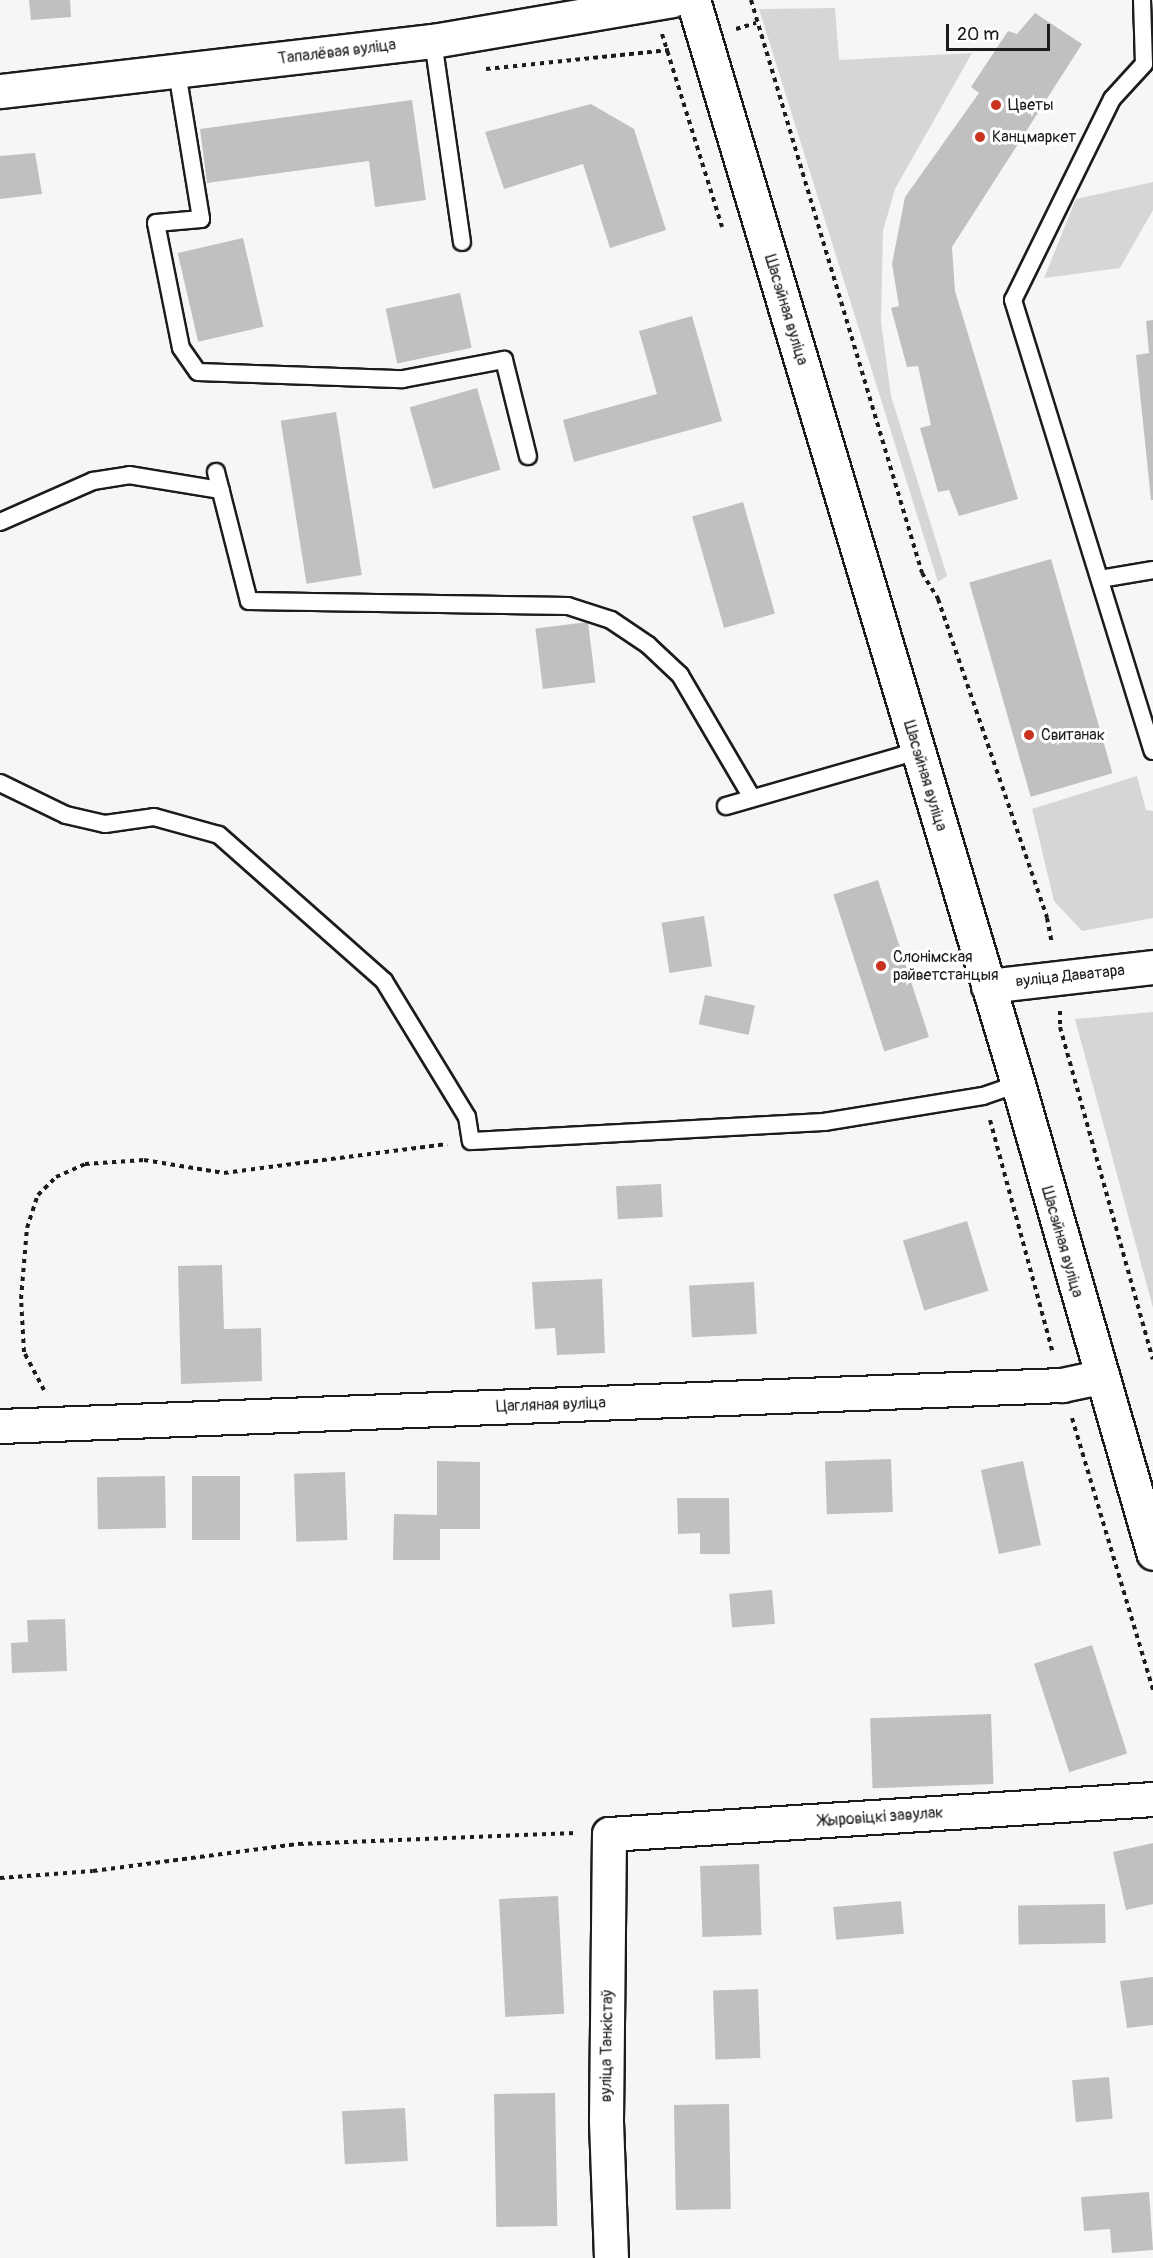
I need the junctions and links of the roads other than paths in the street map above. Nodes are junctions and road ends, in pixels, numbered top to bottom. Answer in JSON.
{"nodes":[{"id":1,"x":693,"y":0,"type":"edge"},
{"id":2,"x":1142,"y":0,"type":"edge"},
{"id":3,"x":662,"y":3,"type":"edge"},
{"id":4,"x":433,"y":41,"type":"junction"},
{"id":5,"x":177,"y":72,"type":"junction"},
{"id":6,"x":0,"y":91,"type":"edge"},
{"id":7,"x":462,"y":242,"type":"dead end"},
{"id":8,"x":528,"y":456,"type":"dead end"},
{"id":9,"x":216,"y":472,"type":"dead end"},
{"id":10,"x":220,"y":490,"type":"junction"},
{"id":11,"x":0,"y":522,"type":"edge"},
{"id":12,"x":1153,"y":570,"type":"edge"},
{"id":13,"x":1100,"y":579,"type":"junction"},
{"id":14,"x":918,"y":751,"type":"junction"},
{"id":15,"x":1153,"y":751,"type":"edge"},
{"id":16,"x":0,"y":783,"type":"edge"},
{"id":17,"x":751,"y":796,"type":"junction"},
{"id":18,"x":726,"y":806,"type":"dead end"},
{"id":19,"x":1153,"y":967,"type":"edge"},
{"id":20,"x":988,"y":986,"type":"junction"},
{"id":21,"x":1018,"y":1084,"type":"junction"},
{"id":22,"x":1101,"y":1377,"type":"junction"},
{"id":23,"x":0,"y":1426,"type":"edge"},
{"id":24,"x":1153,"y":1552,"type":"edge"},
{"id":25,"x":1153,"y":1799,"type":"edge"},
{"id":26,"x":609,"y":1834,"type":"joint"},
{"id":27,"x":611,"y":2258,"type":"edge"}],
"edges":[{"from":1,"to":14,"type":"main road","name":"Шасэйная вуліца"},
{"from":2,"to":13,"type":"lane"},
{"from":3,"to":4,"type":"main road","name":"Тапалёвая вуліца"},
{"from":4,"to":5,"type":"main road","name":"Тапалёвая вуліца"},
{"from":4,"to":7,"type":"lane"},
{"from":5,"to":6,"type":"main road","name":"Тапалёвая вуліца"},
{"from":5,"to":8,"type":"lane"},
{"from":9,"to":10,"type":"lane"},
{"from":10,"to":11,"type":"lane"},
{"from":10,"to":17,"type":"lane"},
{"from":12,"to":13,"type":"lane"},
{"from":13,"to":15,"type":"lane"},
{"from":14,"to":17,"type":"lane"},
{"from":14,"to":20,"type":"main road","name":"Шасэйная вуліца"},
{"from":16,"to":21,"type":"lane"},
{"from":17,"to":18,"type":"lane"},
{"from":19,"to":20,"type":"main road","name":"вуліца Даватара"},
{"from":20,"to":21,"type":"main road","name":"Шасэйная вуліца"},
{"from":21,"to":22,"type":"main road","name":"Шасэйная вуліца"},
{"from":22,"to":23,"type":"main road","name":"Цагляная вуліца"},
{"from":22,"to":24,"type":"main road","name":"Шасэйная вуліца"},
{"from":25,"to":26,"type":"main road","name":"Жыровіцкі завулак"},
{"from":26,"to":27,"type":"main road","name":"вуліца Танкістаў"}]}
